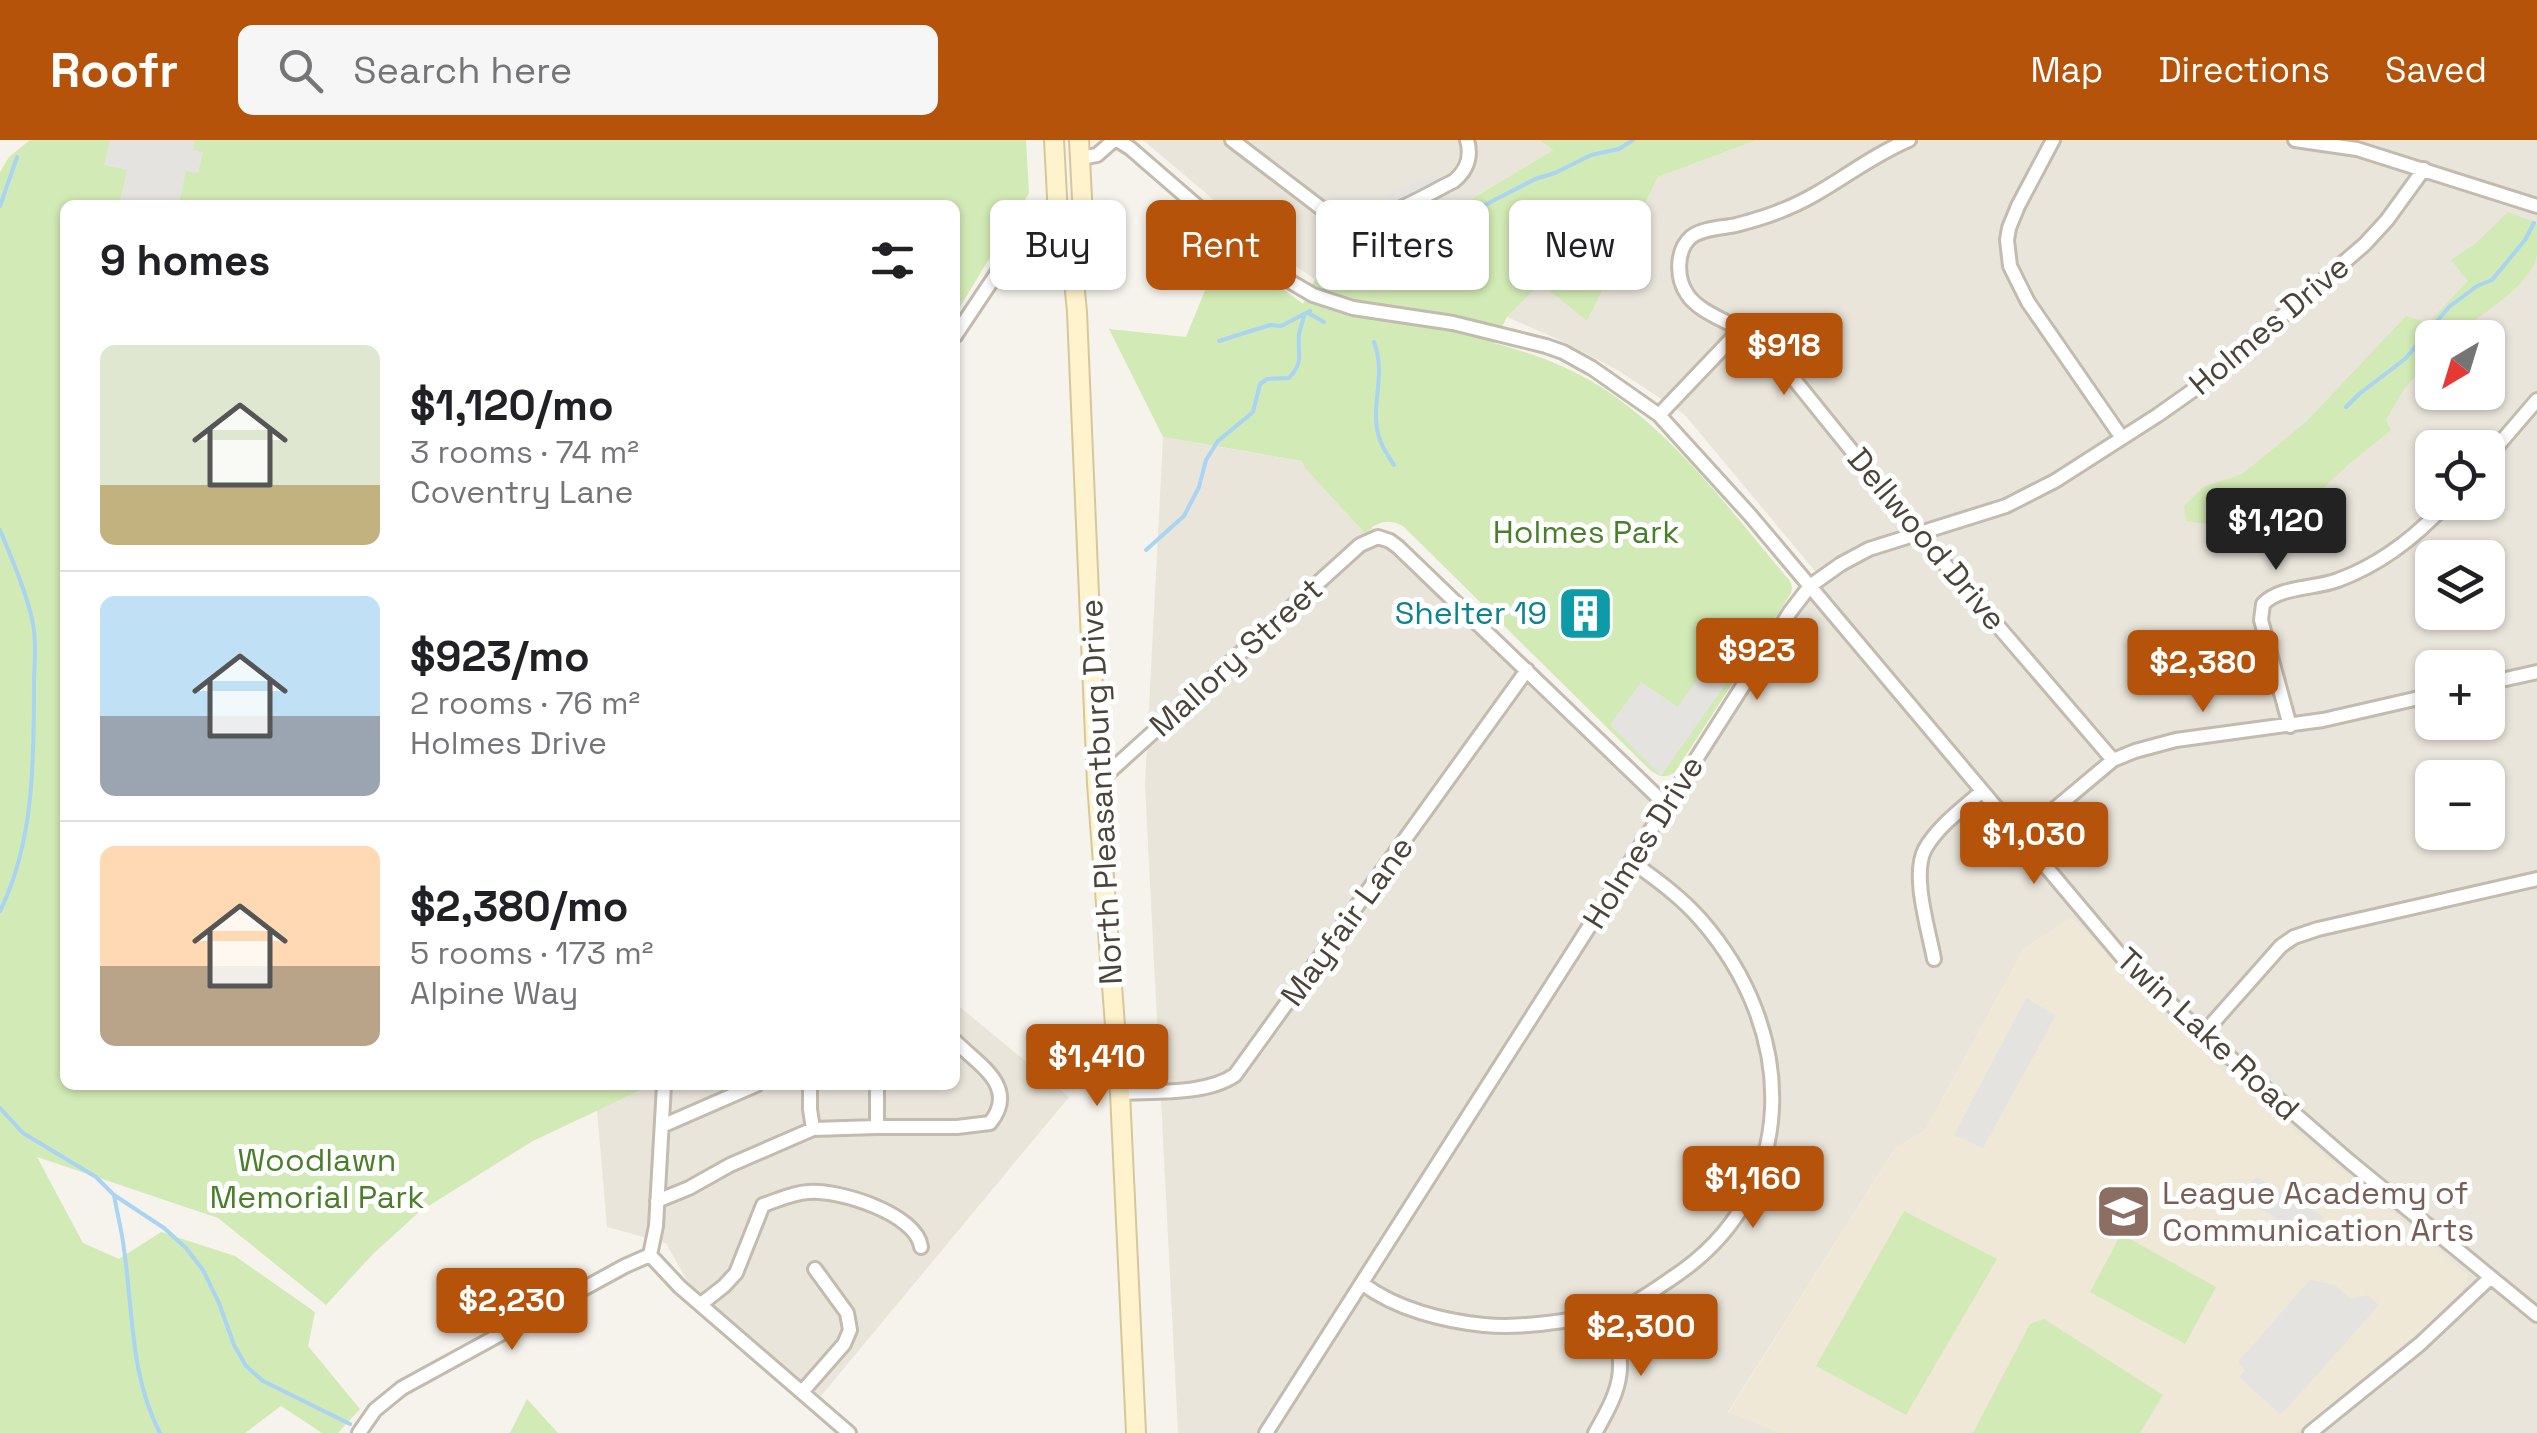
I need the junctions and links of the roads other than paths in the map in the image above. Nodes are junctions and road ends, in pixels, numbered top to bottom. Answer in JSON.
{"nodes":[{"id":1,"x":1054,"y":140,"type":"edge"},
{"id":2,"x":1115,"y":140,"type":"edge"},
{"id":3,"x":1232,"y":140,"type":"edge"},
{"id":4,"x":1467,"y":140,"type":"edge"},
{"id":5,"x":1908,"y":140,"type":"edge"},
{"id":6,"x":2052,"y":140,"type":"edge"},
{"id":7,"x":2296,"y":140,"type":"edge"},
{"id":8,"x":1082,"y":145,"type":"edge"},
{"id":9,"x":2424,"y":169,"type":"junction"},
{"id":10,"x":1058,"y":200,"type":"edge"},
{"id":11,"x":1084,"y":200,"type":"edge"},
{"id":12,"x":2537,"y":206,"type":"edge"},
{"id":13,"x":990,"y":284,"type":"edge"},
{"id":14,"x":1075,"y":290,"type":"edge"},
{"id":15,"x":960,"y":329,"type":"edge"},
{"id":16,"x":1740,"y":330,"type":"junction"},
{"id":17,"x":2537,"y":400,"type":"edge"},
{"id":18,"x":1658,"y":415,"type":"junction"},
{"id":19,"x":2122,"y":438,"type":"junction"},
{"id":20,"x":2505,"y":438,"type":"edge"},
{"id":21,"x":2430,"y":520,"type":"edge"},
{"id":22,"x":1918,"y":534,"type":"junction"},
{"id":23,"x":1810,"y":586,"type":"junction"},
{"id":24,"x":1527,"y":670,"type":"junction"},
{"id":25,"x":2537,"y":672,"type":"edge"},
{"id":26,"x":2505,"y":679,"type":"edge"},
{"id":27,"x":2415,"y":700,"type":"edge"},
{"id":28,"x":2290,"y":726,"type":"junction"},
{"id":29,"x":2113,"y":760,"type":"junction"},
{"id":30,"x":1097,"y":783,"type":"junction"},
{"id":31,"x":1981,"y":792,"type":"junction"},
{"id":32,"x":1666,"y":804,"type":"junction"},
{"id":33,"x":2020,"y":838,"type":"junction"},
{"id":34,"x":1632,"y":861,"type":"junction"},
{"id":35,"x":2537,"y":880,"type":"edge"},
{"id":36,"x":1934,"y":959,"type":"dead end"},
{"id":37,"x":2203,"y":1034,"type":"junction"},
{"id":38,"x":960,"y":1047,"type":"edge"},
{"id":39,"x":664,"y":1090,"type":"edge"},
{"id":40,"x":745,"y":1090,"type":"edge"},
{"id":41,"x":810,"y":1090,"type":"edge"},
{"id":42,"x":877,"y":1090,"type":"edge"},
{"id":43,"x":1120,"y":1093,"type":"junction"},
{"id":44,"x":662,"y":1126,"type":"junction"},
{"id":45,"x":878,"y":1128,"type":"junction"},
{"id":46,"x":813,"y":1129,"type":"junction"},
{"id":47,"x":657,"y":1202,"type":"junction"},
{"id":48,"x":921,"y":1247,"type":"dead end"},
{"id":49,"x":650,"y":1255,"type":"junction"},
{"id":50,"x":815,"y":1269,"type":"dead end"},
{"id":51,"x":2490,"y":1278,"type":"junction"},
{"id":52,"x":1363,"y":1284,"type":"junction"},
{"id":53,"x":701,"y":1304,"type":"junction"},
{"id":54,"x":1613,"y":1313,"type":"junction"},
{"id":55,"x":2537,"y":1314,"type":"edge"},
{"id":56,"x":802,"y":1392,"type":"junction"},
{"id":57,"x":359,"y":1433,"type":"edge"},
{"id":58,"x":849,"y":1433,"type":"edge"},
{"id":59,"x":1136,"y":1433,"type":"edge"},
{"id":60,"x":1266,"y":1433,"type":"edge"},
{"id":61,"x":1595,"y":1433,"type":"edge"},
{"id":62,"x":2310,"y":1433,"type":"edge"}],
"edges":[{"from":1,"to":10,"type":"main road","name":"North Pleasantburg Drive"},
{"from":2,"to":8,"type":"street"},
{"from":2,"to":18,"type":"street","name":"Twin Lake Road"},
{"from":3,"to":4,"type":"street"},
{"from":5,"to":16,"type":"street","name":"Dellwood Drive"},
{"from":6,"to":19,"type":"street"},
{"from":7,"to":9,"type":"street"},
{"from":8,"to":11,"type":"main road","name":"North Pleasantburg Drive"},
{"from":9,"to":12,"type":"street"},
{"from":9,"to":19,"type":"street","name":"Holmes Drive"},
{"from":13,"to":15,"type":"street"},
{"from":14,"to":30,"type":"main road","name":"North Pleasantburg Drive"},
{"from":16,"to":18,"type":"street"},
{"from":16,"to":22,"type":"street","name":"Dellwood Drive"},
{"from":17,"to":20,"type":"street"},
{"from":18,"to":23,"type":"street","name":"Twin Lake Road"},
{"from":19,"to":22,"type":"street","name":"Holmes Drive"},
{"from":21,"to":28,"type":"street"},
{"from":22,"to":23,"type":"street","name":"Holmes Drive"},
{"from":22,"to":29,"type":"street","name":"Dellwood Drive"},
{"from":23,"to":31,"type":"street","name":"Twin Lake Road"},
{"from":23,"to":32,"type":"street","name":"Holmes Drive"},
{"from":24,"to":30,"type":"street","name":"Mallory Street"},
{"from":24,"to":32,"type":"street"},
{"from":24,"to":43,"type":"street","name":"Mayfair Lane"},
{"from":25,"to":26,"type":"street"},
{"from":27,"to":28,"type":"street"},
{"from":28,"to":29,"type":"street"},
{"from":29,"to":33,"type":"street"},
{"from":30,"to":43,"type":"main road","name":"North Pleasantburg Drive"},
{"from":31,"to":33,"type":"street","name":"Twin Lake Road"},
{"from":31,"to":36,"type":"street"},
{"from":32,"to":34,"type":"street","name":"Holmes Drive"},
{"from":33,"to":37,"type":"street","name":"Twin Lake Road"},
{"from":34,"to":52,"type":"street","name":"Holmes Drive"},
{"from":34,"to":54,"type":"street"},
{"from":35,"to":37,"type":"street"},
{"from":37,"to":51,"type":"street","name":"Twin Lake Road"},
{"from":38,"to":45,"type":"street"},
{"from":39,"to":44,"type":"street"},
{"from":40,"to":44,"type":"street"},
{"from":41,"to":46,"type":"street"},
{"from":42,"to":45,"type":"street"},
{"from":43,"to":59,"type":"main road","name":"North Pleasantburg Drive"},
{"from":44,"to":47,"type":"street"},
{"from":45,"to":46,"type":"street"},
{"from":46,"to":47,"type":"street"},
{"from":47,"to":49,"type":"street"},
{"from":48,"to":53,"type":"street"},
{"from":49,"to":53,"type":"street"},
{"from":49,"to":57,"type":"street"},
{"from":50,"to":56,"type":"street"},
{"from":51,"to":55,"type":"street","name":"Twin Lake Road"},
{"from":51,"to":62,"type":"street"},
{"from":52,"to":54,"type":"street"},
{"from":52,"to":60,"type":"street","name":"Holmes Drive"},
{"from":53,"to":56,"type":"street"},
{"from":54,"to":61,"type":"street"},
{"from":56,"to":58,"type":"street"}]}
